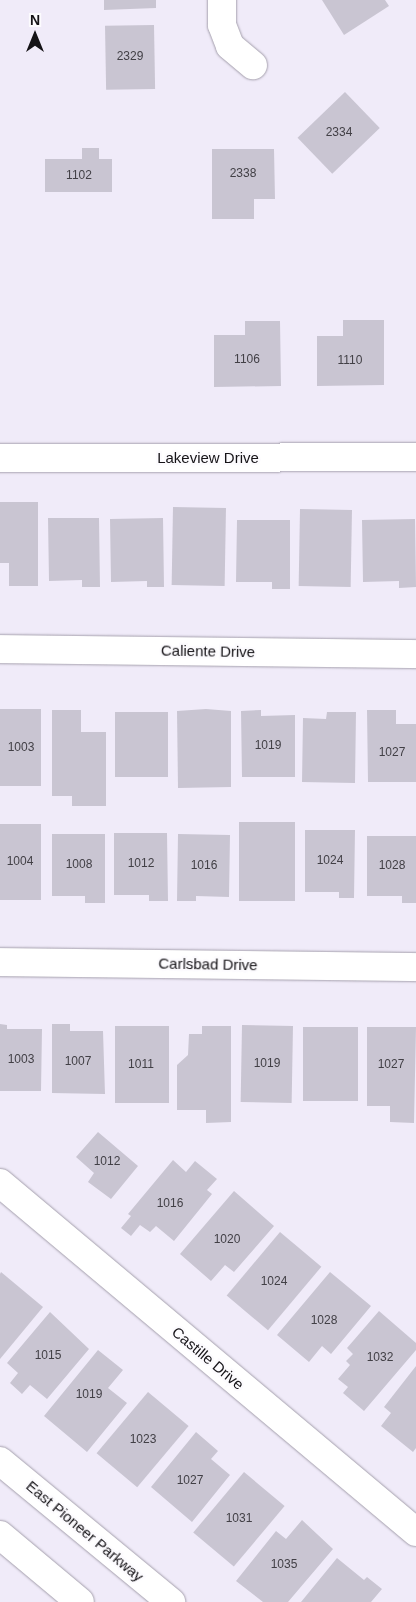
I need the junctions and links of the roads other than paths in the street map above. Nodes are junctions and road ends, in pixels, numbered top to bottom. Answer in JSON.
{"nodes":[{"id":1,"x":222,"y":0,"type":"edge"},
{"id":2,"x":253,"y":65,"type":"dead end"},
{"id":3,"x":0,"y":458,"type":"edge"},
{"id":4,"x":416,"y":458,"type":"edge"},
{"id":5,"x":0,"y":649,"type":"edge"},
{"id":6,"x":416,"y":654,"type":"edge"},
{"id":7,"x":0,"y":962,"type":"edge"},
{"id":8,"x":416,"y":967,"type":"edge"},
{"id":9,"x":0,"y":1183,"type":"edge"},
{"id":10,"x":0,"y":1461,"type":"edge"},
{"id":11,"x":416,"y":1532,"type":"edge"},
{"id":12,"x":0,"y":1535,"type":"edge"},
{"id":13,"x":80,"y":1602,"type":"edge"},
{"id":14,"x":170,"y":1602,"type":"edge"}],
"edges":[{"from":1,"to":2,"type":"street"},
{"from":3,"to":4,"type":"street","name":"Lakeview Drive"},
{"from":5,"to":6,"type":"street","name":"Caliente Drive"},
{"from":7,"to":8,"type":"street","name":"Carlsbad Drive"},
{"from":9,"to":11,"type":"street","name":"Castille Drive"},
{"from":10,"to":14,"type":"street","name":"East Pioneer Parkway"},
{"from":12,"to":13,"type":"street"}]}
